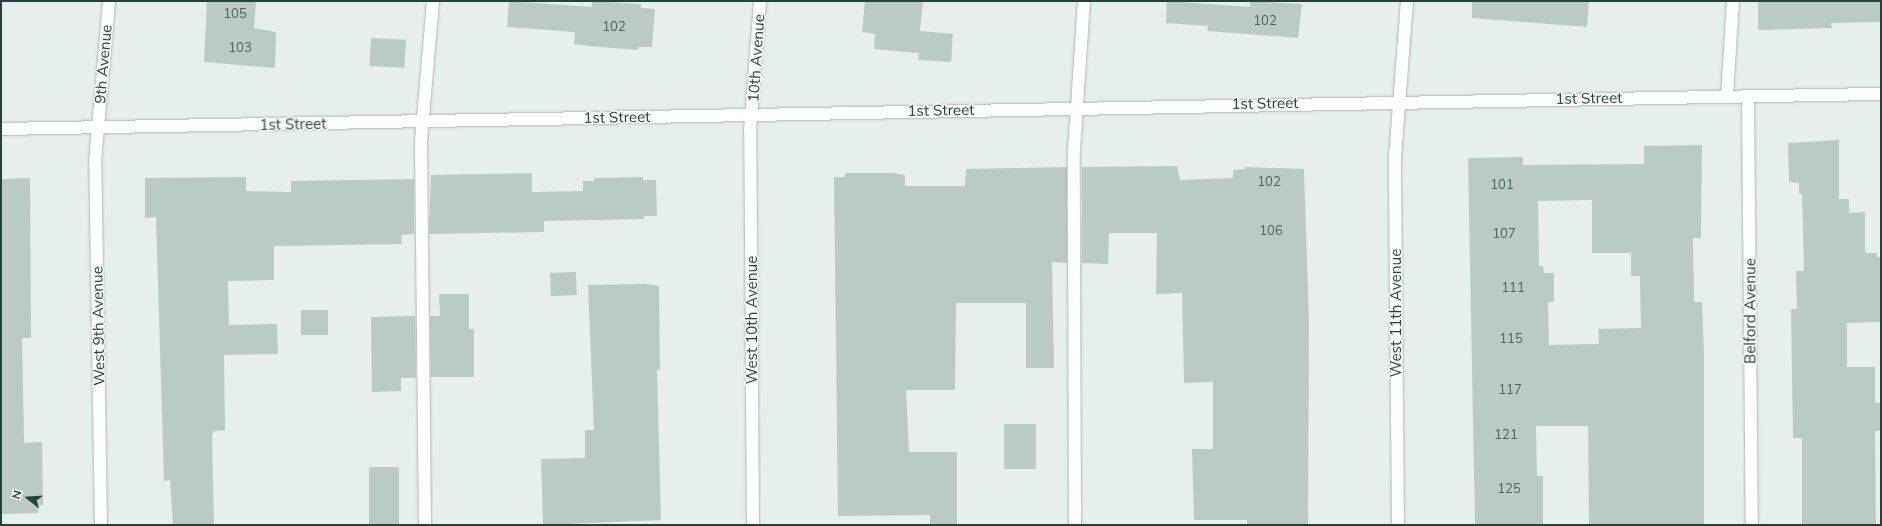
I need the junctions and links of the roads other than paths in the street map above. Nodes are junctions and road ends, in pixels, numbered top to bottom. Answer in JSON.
{"nodes":[{"id":1,"x":109,"y":1,"type":"edge"},
{"id":2,"x":433,"y":1,"type":"edge"},
{"id":3,"x":760,"y":1,"type":"edge"},
{"id":4,"x":1084,"y":1,"type":"edge"},
{"id":5,"x":1407,"y":1,"type":"edge"},
{"id":6,"x":1733,"y":1,"type":"edge"},
{"id":7,"x":1881,"y":94,"type":"edge"},
{"id":8,"x":1727,"y":96,"type":"junction"},
{"id":9,"x":1748,"y":96,"type":"junction"},
{"id":10,"x":1398,"y":101,"type":"junction"},
{"id":11,"x":1076,"y":107,"type":"junction"},
{"id":12,"x":751,"y":115,"type":"junction"},
{"id":13,"x":423,"y":121,"type":"junction"},
{"id":14,"x":96,"y":128,"type":"junction"},
{"id":15,"x":1,"y":129,"type":"edge"},
{"id":16,"x":101,"y":525,"type":"edge"},
{"id":17,"x":425,"y":525,"type":"edge"},
{"id":18,"x":753,"y":525,"type":"edge"},
{"id":19,"x":1075,"y":525,"type":"edge"},
{"id":20,"x":1398,"y":525,"type":"edge"},
{"id":21,"x":1752,"y":525,"type":"edge"}],
"edges":[{"from":1,"to":14,"type":"street","name":"9th Avenue"},
{"from":2,"to":13,"type":"street"},
{"from":3,"to":12,"type":"street","name":"10th Avenue"},
{"from":4,"to":11,"type":"street"},
{"from":5,"to":10,"type":"street","name":"West 11th Avenue"},
{"from":6,"to":8,"type":"street"},
{"from":7,"to":9,"type":"street","name":"1st Street"},
{"from":8,"to":9,"type":"street","name":"1st Street"},
{"from":8,"to":10,"type":"street","name":"1st Street"},
{"from":9,"to":21,"type":"street","name":"Belford Avenue"},
{"from":10,"to":11,"type":"street","name":"1st Street"},
{"from":10,"to":20,"type":"street","name":"West 11th Avenue"},
{"from":11,"to":12,"type":"street","name":"1st Street"},
{"from":11,"to":19,"type":"street"},
{"from":12,"to":13,"type":"street","name":"1st Street"},
{"from":12,"to":18,"type":"street","name":"West 10th Avenue"},
{"from":13,"to":14,"type":"street","name":"1st Street"},
{"from":13,"to":17,"type":"street"},
{"from":14,"to":15,"type":"street","name":"1st Street"},
{"from":14,"to":16,"type":"street","name":"West 9th Avenue"}]}
